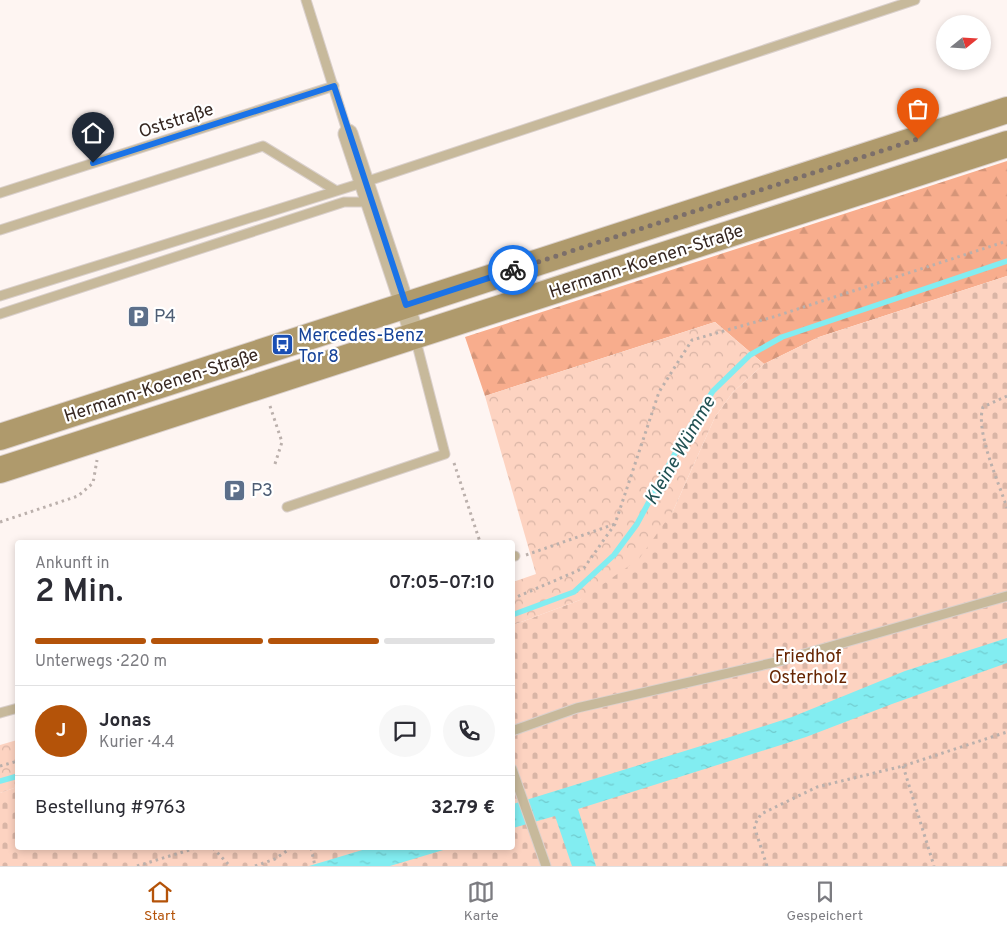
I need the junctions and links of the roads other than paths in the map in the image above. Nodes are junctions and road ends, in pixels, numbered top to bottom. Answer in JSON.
{"nodes":[{"id":1,"x":306,"y":0,"type":"edge"},
{"id":2,"x":915,"y":0,"type":"edge"},
{"id":3,"x":334,"y":86,"type":"junction"},
{"id":4,"x":1007,"y":110,"type":"edge"},
{"id":5,"x":348,"y":134,"type":"joint"},
{"id":6,"x":1007,"y":144,"type":"edge"},
{"id":7,"x":364,"y":182,"type":"junction"},
{"id":8,"x":335,"y":190,"type":"junction"},
{"id":9,"x":0,"y":193,"type":"edge"},
{"id":10,"x":371,"y":202,"type":"junction"},
{"id":11,"x":0,"y":230,"type":"edge"},
{"id":12,"x":0,"y":296,"type":"edge"},
{"id":13,"x":406,"y":305,"type":"junction"},
{"id":14,"x":0,"y":314,"type":"edge"},
{"id":15,"x":415,"y":336,"type":"junction"},
{"id":16,"x":0,"y":437,"type":"edge"},
{"id":17,"x":0,"y":470,"type":"edge"},
{"id":18,"x":287,"y":507,"type":"dead end"},
{"id":19,"x":1007,"y":596,"type":"edge"},
{"id":20,"x":15,"y":709,"type":"edge"},
{"id":21,"x":0,"y":713,"type":"edge"},
{"id":22,"x":515,"y":729,"type":"edge"},
{"id":23,"x":515,"y":778,"type":"edge"},
{"id":24,"x":546,"y":866,"type":"edge"}],
"edges":[{"from":1,"to":3,"type":"lane"},
{"from":2,"to":7,"type":"lane"},
{"from":3,"to":5,"type":"lane"},
{"from":3,"to":9,"type":"lane","name":"Oststraße"},
{"from":4,"to":13,"type":"main road","name":"Hermann-Koenen-Straße"},
{"from":5,"to":7,"type":"street"},
{"from":6,"to":15,"type":"main road","name":"Hermann-Koenen-Straße"},
{"from":7,"to":8,"type":"lane"},
{"from":7,"to":10,"type":"street"},
{"from":8,"to":11,"type":"lane"},
{"from":8,"to":12,"type":"lane"},
{"from":10,"to":13,"type":"street"},
{"from":10,"to":14,"type":"lane"},
{"from":13,"to":15,"type":"street"},
{"from":13,"to":16,"type":"main road","name":"Hermann-Koenen-Straße"},
{"from":15,"to":17,"type":"main road","name":"Hermann-Koenen-Straße"},
{"from":15,"to":18,"type":"lane"},
{"from":19,"to":22,"type":"lane"},
{"from":20,"to":21,"type":"lane"},
{"from":23,"to":24,"type":"lane"}]}
